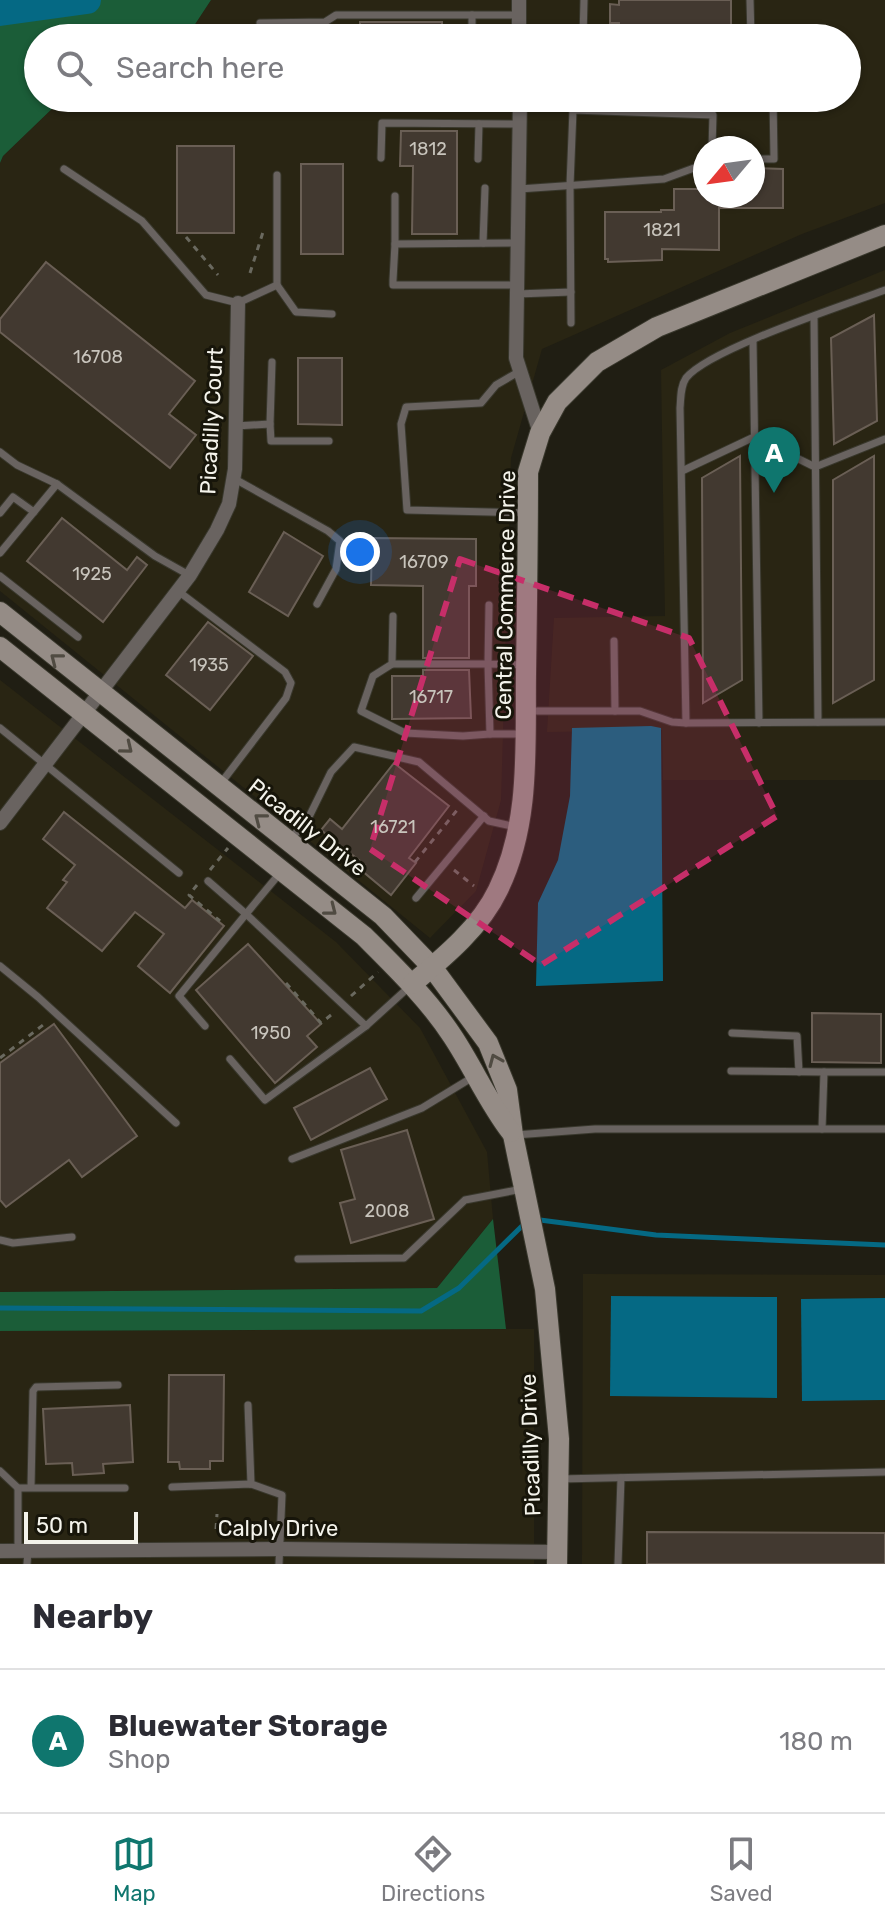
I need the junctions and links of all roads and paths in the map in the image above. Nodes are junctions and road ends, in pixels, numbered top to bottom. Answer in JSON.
{"nodes":[{"id":1,"x":584,"y":0,"type":"edge"},
{"id":2,"x":750,"y":0,"type":"edge"},
{"id":3,"x":519,"y":8,"type":"edge"},
{"id":4,"x":472,"y":15,"type":"junction"},
{"id":5,"x":260,"y":23,"type":"dead end"},
{"id":6,"x":472,"y":24,"type":"edge"},
{"id":7,"x":583,"y":24,"type":"edge"},
{"id":8,"x":751,"y":24,"type":"edge"},
{"id":9,"x":520,"y":112,"type":"edge"},
{"id":10,"x":573,"y":112,"type":"edge"},
{"id":11,"x":629,"y":112,"type":"edge"},
{"id":12,"x":773,"y":112,"type":"edge"},
{"id":13,"x":479,"y":124,"type":"junction"},
{"id":14,"x":520,"y":124,"type":"junction"},
{"id":15,"x":712,"y":136,"type":"edge"},
{"id":16,"x":381,"y":158,"type":"dead end"},
{"id":17,"x":478,"y":159,"type":"dead end"},
{"id":18,"x":765,"y":159,"type":"edge"},
{"id":19,"x":693,"y":168,"type":"edge"},
{"id":20,"x":64,"y":169,"type":"dead end"},
{"id":21,"x":277,"y":175,"type":"dead end"},
{"id":22,"x":570,"y":185,"type":"junction"},
{"id":23,"x":485,"y":188,"type":"dead end"},
{"id":24,"x":519,"y":189,"type":"junction"},
{"id":25,"x":395,"y":196,"type":"dead end"},
{"id":26,"x":266,"y":232,"type":"dead end"},
{"id":27,"x":885,"y":235,"type":"edge"},
{"id":28,"x":186,"y":237,"type":"dead end"},
{"id":29,"x":483,"y":243,"type":"junction"},
{"id":30,"x":518,"y":243,"type":"junction"},
{"id":31,"x":395,"y":244,"type":"junction"},
{"id":32,"x":250,"y":273,"type":"dead end"},
{"id":33,"x":218,"y":275,"type":"dead end"},
{"id":34,"x":277,"y":285,"type":"junction"},
{"id":35,"x":517,"y":289,"type":"junction"},
{"id":36,"x":885,"y":290,"type":"edge"},
{"id":37,"x":571,"y":292,"type":"junction"},
{"id":38,"x":238,"y":303,"type":"junction"},
{"id":39,"x":332,"y":314,"type":"dead end"},
{"id":40,"x":814,"y":317,"type":"junction"},
{"id":41,"x":571,"y":323,"type":"dead end"},
{"id":42,"x":753,"y":341,"type":"junction"},
{"id":43,"x":272,"y":362,"type":"dead end"},
{"id":44,"x":520,"y":371,"type":"junction"},
{"id":45,"x":270,"y":424,"type":"junction"},
{"id":46,"x":236,"y":426,"type":"junction"},
{"id":47,"x":540,"y":433,"type":"junction"},
{"id":48,"x":754,"y":437,"type":"junction"},
{"id":49,"x":885,"y":439,"type":"edge"},
{"id":50,"x":329,"y":441,"type":"dead end"},
{"id":51,"x":0,"y":452,"type":"edge"},
{"id":52,"x":815,"y":467,"type":"junction"},
{"id":53,"x":682,"y":471,"type":"junction"},
{"id":54,"x":233,"y":478,"type":"junction"},
{"id":55,"x":57,"y":484,"type":"junction"},
{"id":56,"x":34,"y":512,"type":"junction"},
{"id":57,"x":0,"y":513,"type":"edge"},
{"id":58,"x":528,"y":513,"type":"junction"},
{"id":59,"x":0,"y":553,"type":"edge"},
{"id":60,"x":190,"y":575,"type":"junction"},
{"id":61,"x":0,"y":576,"type":"edge"},
{"id":62,"x":178,"y":591,"type":"junction"},
{"id":63,"x":317,"y":604,"type":"dead end"},
{"id":64,"x":489,"y":605,"type":"dead end"},
{"id":65,"x":0,"y":612,"type":"edge"},
{"id":66,"x":393,"y":616,"type":"dead end"},
{"id":67,"x":78,"y":637,"type":"dead end"},
{"id":68,"x":614,"y":641,"type":"dead end"},
{"id":69,"x":0,"y":647,"type":"edge"},
{"id":70,"x":392,"y":664,"type":"junction"},
{"id":71,"x":488,"y":664,"type":"junction"},
{"id":72,"x":526,"y":665,"type":"junction"},
{"id":73,"x":101,"y":694,"type":"junction"},
{"id":74,"x":525,"y":711,"type":"junction"},
{"id":75,"x":615,"y":711,"type":"junction"},
{"id":76,"x":85,"y":714,"type":"junction"},
{"id":77,"x":818,"y":722,"type":"junction"},
{"id":78,"x":885,"y":722,"type":"edge"},
{"id":79,"x":686,"y":723,"type":"junction"},
{"id":80,"x":759,"y":723,"type":"junction"},
{"id":81,"x":0,"y":728,"type":"edge"},
{"id":82,"x":490,"y":734,"type":"junction"},
{"id":83,"x":525,"y":734,"type":"junction"},
{"id":84,"x":45,"y":766,"type":"junction"},
{"id":85,"x":218,"y":787,"type":"junction"},
{"id":86,"x":458,"y":809,"type":"dead end"},
{"id":87,"x":484,"y":816,"type":"junction"},
{"id":88,"x":0,"y":823,"type":"edge"},
{"id":89,"x":519,"y":828,"type":"junction"},
{"id":90,"x":288,"y":841,"type":"junction"},
{"id":91,"x":415,"y":862,"type":"dead end"},
{"id":92,"x":454,"y":870,"type":"dead end"},
{"id":93,"x":282,"y":872,"type":"junction"},
{"id":94,"x":179,"y":873,"type":"dead end"},
{"id":95,"x":208,"y":881,"type":"dead end"},
{"id":96,"x":474,"y":886,"type":"dead end"},
{"id":97,"x":416,"y":898,"type":"dead end"},
{"id":98,"x":246,"y":914,"type":"junction"},
{"id":99,"x":0,"y":966,"type":"edge"},
{"id":100,"x":432,"y":967,"type":"junction"},
{"id":101,"x":383,"y":969,"type":"dead end"},
{"id":102,"x":286,"y":983,"type":"dead end"},
{"id":103,"x":412,"y":984,"type":"junction"},
{"id":104,"x":351,"y":996,"type":"dead end"},
{"id":105,"x":331,"y":1015,"type":"dead end"},
{"id":106,"x":47,"y":1022,"type":"dead end"},
{"id":107,"x":205,"y":1026,"type":"dead end"},
{"id":108,"x":366,"y":1026,"type":"junction"},
{"id":109,"x":732,"y":1033,"type":"dead end"},
{"id":110,"x":0,"y":1058,"type":"edge"},
{"id":111,"x":230,"y":1059,"type":"dead end"},
{"id":112,"x":731,"y":1071,"type":"dead end"},
{"id":113,"x":799,"y":1072,"type":"junction"},
{"id":114,"x":824,"y":1072,"type":"junction"},
{"id":115,"x":885,"y":1072,"type":"edge"},
{"id":116,"x":475,"y":1076,"type":"junction"},
{"id":117,"x":176,"y":1123,"type":"dead end"},
{"id":118,"x":822,"y":1129,"type":"junction"},
{"id":119,"x":885,"y":1129,"type":"edge"},
{"id":120,"x":513,"y":1135,"type":"junction"},
{"id":121,"x":292,"y":1159,"type":"dead end"},
{"id":122,"x":524,"y":1189,"type":"junction"},
{"id":123,"x":72,"y":1237,"type":"dead end"},
{"id":124,"x":0,"y":1240,"type":"edge"},
{"id":125,"x":298,"y":1259,"type":"dead end"},
{"id":126,"x":118,"y":1385,"type":"dead end"},
{"id":127,"x":248,"y":1405,"type":"dead end"},
{"id":128,"x":0,"y":1471,"type":"edge"},
{"id":129,"x":885,"y":1472,"type":"edge"},
{"id":130,"x":621,"y":1478,"type":"junction"},
{"id":131,"x":558,"y":1479,"type":"junction"},
{"id":132,"x":251,"y":1484,"type":"junction"},
{"id":133,"x":31,"y":1487,"type":"junction"},
{"id":134,"x":172,"y":1487,"type":"dead end"},
{"id":135,"x":18,"y":1488,"type":"junction"},
{"id":136,"x":125,"y":1488,"type":"dead end"},
{"id":137,"x":217,"y":1514,"type":"dead end"},
{"id":138,"x":216,"y":1529,"type":"dead end"},
{"id":139,"x":0,"y":1551,"type":"edge"},
{"id":140,"x":24,"y":1555,"type":"edge"},
{"id":141,"x":280,"y":1556,"type":"edge"},
{"id":142,"x":556,"y":1558,"type":"edge"},
{"id":143,"x":618,"y":1564,"type":"edge"}],
"edges":[{"from":1,"to":7,"type":"lane"},
{"from":2,"to":8,"type":"lane"},
{"from":3,"to":4,"type":"lane"},
{"from":4,"to":5,"type":"lane"},
{"from":4,"to":6,"type":"lane"},
{"from":9,"to":14,"type":"street"},
{"from":10,"to":22,"type":"lane"},
{"from":11,"to":15,"type":"lane"},
{"from":12,"to":18,"type":"lane"},
{"from":13,"to":14,"type":"lane"},
{"from":13,"to":16,"type":"lane"},
{"from":13,"to":17,"type":"lane"},
{"from":14,"to":24,"type":"street"},
{"from":19,"to":22,"type":"lane"},
{"from":20,"to":38,"type":"lane"},
{"from":21,"to":34,"type":"lane"},
{"from":22,"to":24,"type":"lane"},
{"from":22,"to":37,"type":"lane"},
{"from":23,"to":29,"type":"lane"},
{"from":24,"to":30,"type":"street"},
{"from":25,"to":31,"type":"lane"},
{"from":26,"to":32,"type":"path"},
{"from":27,"to":47,"type":"street","name":"Central Commerce Drive"},
{"from":28,"to":33,"type":"path"},
{"from":29,"to":30,"type":"lane"},
{"from":29,"to":31,"type":"lane"},
{"from":30,"to":35,"type":"street"},
{"from":31,"to":35,"type":"lane"},
{"from":34,"to":38,"type":"lane"},
{"from":34,"to":39,"type":"lane"},
{"from":35,"to":37,"type":"lane"},
{"from":35,"to":44,"type":"street"},
{"from":36,"to":40,"type":"lane"},
{"from":37,"to":41,"type":"lane"},
{"from":38,"to":46,"type":"street","name":"Picadilly Court"},
{"from":40,"to":42,"type":"lane"},
{"from":40,"to":52,"type":"lane"},
{"from":42,"to":48,"type":"lane"},
{"from":42,"to":53,"type":"lane"},
{"from":43,"to":45,"type":"lane"},
{"from":44,"to":47,"type":"street"},
{"from":44,"to":58,"type":"lane"},
{"from":45,"to":46,"type":"lane"},
{"from":45,"to":50,"type":"lane"},
{"from":46,"to":54,"type":"street","name":"Picadilly Court"},
{"from":47,"to":58,"type":"street","name":"Central Commerce Drive"},
{"from":48,"to":52,"type":"lane"},
{"from":48,"to":53,"type":"lane"},
{"from":48,"to":80,"type":"lane"},
{"from":49,"to":52,"type":"lane"},
{"from":51,"to":55,"type":"lane"},
{"from":52,"to":77,"type":"lane"},
{"from":53,"to":79,"type":"lane"},
{"from":54,"to":60,"type":"street","name":"Picadilly Court"},
{"from":54,"to":63,"type":"lane"},
{"from":55,"to":56,"type":"lane"},
{"from":55,"to":60,"type":"lane"},
{"from":56,"to":57,"type":"lane"},
{"from":56,"to":59,"type":"lane"},
{"from":58,"to":72,"type":"street","name":"Central Commerce Drive"},
{"from":60,"to":62,"type":"street","name":"Picadilly Court"},
{"from":61,"to":67,"type":"lane"},
{"from":62,"to":73,"type":"street","name":"Picadilly Court"},
{"from":62,"to":85,"type":"lane"},
{"from":64,"to":71,"type":"lane"},
{"from":73,"to":65,"type":"street","name":"Picadilly Drive","one_way":true},
{"from":66,"to":70,"type":"lane"},
{"from":68,"to":75,"type":"lane"},
{"from":69,"to":76,"type":"street","name":"Picadilly Drive"},
{"from":70,"to":71,"type":"lane"},
{"from":70,"to":82,"type":"lane"},
{"from":71,"to":72,"type":"lane"},
{"from":71,"to":82,"type":"lane"},
{"from":72,"to":74,"type":"street","name":"Central Commerce Drive"},
{"from":73,"to":76,"type":"street","name":"Picadilly Court"},
{"from":73,"to":85,"type":"street","name":"Picadilly Drive"},
{"from":74,"to":75,"type":"lane"},
{"from":74,"to":83,"type":"street","name":"Central Commerce Drive"},
{"from":75,"to":79,"type":"lane"},
{"from":76,"to":84,"type":"street","name":"Picadilly Court"},
{"from":76,"to":93,"type":"street","name":"Picadilly Drive","one_way":true},
{"from":77,"to":78,"type":"lane"},
{"from":77,"to":80,"type":"lane"},
{"from":79,"to":80,"type":"lane"},
{"from":81,"to":84,"type":"lane"},
{"from":82,"to":83,"type":"lane"},
{"from":83,"to":89,"type":"street","name":"Central Commerce Drive"},
{"from":84,"to":88,"type":"street","name":"Picadilly Court"},
{"from":84,"to":94,"type":"lane"},
{"from":90,"to":85,"type":"street","name":"Picadilly Drive","one_way":true},
{"from":86,"to":91,"type":"path"},
{"from":87,"to":89,"type":"lane"},
{"from":87,"to":90,"type":"lane"},
{"from":87,"to":97,"type":"lane"},
{"from":89,"to":100,"type":"street","name":"Central Commerce Drive"},
{"from":90,"to":100,"type":"street","name":"Picadilly Drive"},
{"from":92,"to":96,"type":"path"},
{"from":93,"to":98,"type":"lane"},
{"from":93,"to":103,"type":"street","name":"Picadilly Drive","one_way":true},
{"from":95,"to":98,"type":"lane"},
{"from":98,"to":107,"type":"lane"},
{"from":98,"to":108,"type":"lane"},
{"from":99,"to":117,"type":"lane"},
{"from":100,"to":103,"type":"street","name":"Central Commerce Drive"},
{"from":120,"to":100,"type":"street","name":"Picadilly Drive","one_way":true},
{"from":101,"to":104,"type":"path"},
{"from":102,"to":105,"type":"path"},
{"from":103,"to":108,"type":"lane"},
{"from":103,"to":116,"type":"street","name":"Picadilly Drive"},
{"from":106,"to":110,"type":"path"},
{"from":108,"to":111,"type":"lane"},
{"from":109,"to":113,"type":"lane"},
{"from":112,"to":113,"type":"lane"},
{"from":113,"to":114,"type":"lane"},
{"from":114,"to":115,"type":"lane"},
{"from":114,"to":118,"type":"lane"},
{"from":116,"to":120,"type":"street","name":"Picadilly Drive"},
{"from":116,"to":121,"type":"lane"},
{"from":118,"to":119,"type":"lane"},
{"from":118,"to":120,"type":"lane"},
{"from":120,"to":122,"type":"street","name":"Picadilly Drive"},
{"from":122,"to":125,"type":"lane"},
{"from":122,"to":131,"type":"street","name":"Picadilly Drive"},
{"from":123,"to":124,"type":"lane"},
{"from":126,"to":133,"type":"lane"},
{"from":127,"to":132,"type":"lane"},
{"from":128,"to":135,"type":"lane"},
{"from":129,"to":130,"type":"lane"},
{"from":130,"to":131,"type":"lane"},
{"from":130,"to":143,"type":"lane"},
{"from":131,"to":142,"type":"street","name":"Picadilly Drive"},
{"from":132,"to":134,"type":"lane"},
{"from":132,"to":141,"type":"lane"},
{"from":133,"to":135,"type":"lane"},
{"from":133,"to":136,"type":"lane"},
{"from":135,"to":140,"type":"lane"},
{"from":137,"to":138,"type":"path"},
{"from":139,"to":140,"type":"street","name":"Calply Drive"},
{"from":140,"to":141,"type":"street","name":"Calply Drive"},
{"from":141,"to":142,"type":"street","name":"Calply Drive"}]}
